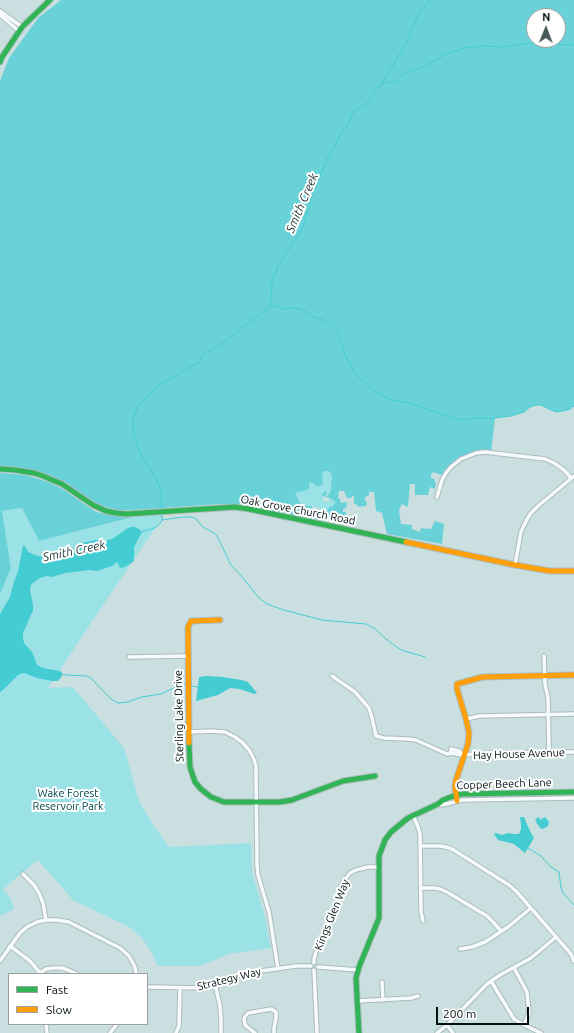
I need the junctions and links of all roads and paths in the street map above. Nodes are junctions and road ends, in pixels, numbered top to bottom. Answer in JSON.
{"nodes":[{"id":1,"x":50,"y":0,"type":"edge"},
{"id":2,"x":0,"y":11,"type":"edge"},
{"id":3,"x":0,"y":15,"type":"edge"},
{"id":4,"x":20,"y":29,"type":"junction"},
{"id":5,"x":0,"y":62,"type":"edge"},
{"id":6,"x":0,"y":469,"type":"edge"},
{"id":7,"x":573,"y":477,"type":"edge"},
{"id":8,"x":437,"y":497,"type":"dead end"},
{"id":9,"x":515,"y":565,"type":"junction"},
{"id":10,"x":574,"y":571,"type":"edge"},
{"id":11,"x":220,"y":620,"type":"dead end"},
{"id":12,"x":188,"y":656,"type":"junction"},
{"id":13,"x":544,"y":656,"type":"dead end"},
{"id":14,"x":129,"y":657,"type":"dead end"},
{"id":15,"x":574,"y":675,"type":"edge"},
{"id":16,"x":332,"y":676,"type":"dead end"},
{"id":17,"x":545,"y":676,"type":"junction"},
{"id":18,"x":547,"y":714,"type":"junction"},
{"id":19,"x":574,"y":714,"type":"edge"},
{"id":20,"x":466,"y":719,"type":"junction"},
{"id":21,"x":189,"y":732,"type":"junction"},
{"id":22,"x":549,"y":752,"type":"junction"},
{"id":23,"x":574,"y":752,"type":"edge"},
{"id":24,"x":464,"y":755,"type":"junction"},
{"id":25,"x":375,"y":776,"type":"dead end"},
{"id":26,"x":574,"y":792,"type":"edge"},
{"id":27,"x":457,"y":798,"type":"junction"},
{"id":28,"x":574,"y":798,"type":"edge"},
{"id":29,"x":256,"y":802,"type":"junction"},
{"id":30,"x":413,"y":815,"type":"junction"},
{"id":31,"x":420,"y":846,"type":"junction"},
{"id":32,"x":378,"y":867,"type":"junction"},
{"id":33,"x":23,"y":874,"type":"dead end"},
{"id":34,"x":421,"y":888,"type":"junction"},
{"id":35,"x":531,"y":908,"type":"junction"},
{"id":36,"x":46,"y":920,"type":"junction"},
{"id":37,"x":423,"y":921,"type":"dead end"},
{"id":38,"x":501,"y":931,"type":"junction"},
{"id":39,"x":556,"y":937,"type":"junction"},
{"id":40,"x":10,"y":946,"type":"junction"},
{"id":41,"x":460,"y":949,"type":"dead end"},
{"id":42,"x":0,"y":961,"type":"edge"},
{"id":43,"x":574,"y":961,"type":"edge"},
{"id":44,"x":314,"y":963,"type":"junction"},
{"id":45,"x":311,"y":966,"type":"junction"},
{"id":46,"x":316,"y":968,"type":"junction"},
{"id":47,"x":514,"y":968,"type":"junction"},
{"id":48,"x":278,"y":969,"type":"junction"},
{"id":49,"x":358,"y":970,"type":"junction"},
{"id":50,"x":40,"y":973,"type":"edge"},
{"id":51,"x":75,"y":973,"type":"edge"},
{"id":52,"x":136,"y":973,"type":"edge"},
{"id":53,"x":491,"y":981,"type":"junction"},
{"id":54,"x":382,"y":982,"type":"dead end"},
{"id":55,"x":215,"y":984,"type":"junction"},
{"id":56,"x":148,"y":987,"type":"edge"},
{"id":57,"x":180,"y":988,"type":"junction"},
{"id":58,"x":418,"y":996,"type":"dead end"},
{"id":59,"x":383,"y":1000,"type":"junction"},
{"id":60,"x":357,"y":1001,"type":"junction"},
{"id":61,"x":116,"y":1025,"type":"edge"},
{"id":62,"x":524,"y":1025,"type":"junction"},
{"id":63,"x":447,"y":1026,"type":"junction"},
{"id":64,"x":110,"y":1033,"type":"edge"},
{"id":65,"x":176,"y":1033,"type":"edge"},
{"id":66,"x":221,"y":1033,"type":"edge"},
{"id":67,"x":255,"y":1033,"type":"edge"},
{"id":68,"x":274,"y":1033,"type":"edge"},
{"id":69,"x":317,"y":1033,"type":"edge"},
{"id":70,"x":359,"y":1033,"type":"edge"},
{"id":71,"x":437,"y":1033,"type":"edge"},
{"id":72,"x":453,"y":1033,"type":"edge"},
{"id":73,"x":541,"y":1033,"type":"edge"}],
"edges":[{"from":1,"to":4,"type":"street"},
{"from":2,"to":4,"type":"street"},
{"from":3,"to":4,"type":"street"},
{"from":4,"to":5,"type":"street"},
{"from":6,"to":9,"type":"street","name":"Oak Grove Church Road"},
{"from":7,"to":8,"type":"street"},
{"from":7,"to":9,"type":"street"},
{"from":9,"to":10,"type":"street","name":"Oak Grove Church Road"},
{"from":11,"to":12,"type":"street","name":"Sterling Lake Drive"},
{"from":12,"to":14,"type":"street"},
{"from":12,"to":21,"type":"street","name":"Sterling Lake Drive"},
{"from":13,"to":17,"type":"street"},
{"from":15,"to":17,"type":"street"},
{"from":16,"to":24,"type":"street","name":"Hay House Avenue"},
{"from":17,"to":18,"type":"street"},
{"from":17,"to":20,"type":"street"},
{"from":18,"to":19,"type":"street"},
{"from":18,"to":20,"type":"street"},
{"from":18,"to":22,"type":"street"},
{"from":20,"to":24,"type":"street"},
{"from":21,"to":29,"type":"street","name":"Sterling Lake Drive"},
{"from":21,"to":29,"type":"street"},
{"from":22,"to":23,"type":"street","name":"Hay House Avenue"},
{"from":22,"to":24,"type":"street","name":"Hay House Avenue"},
{"from":24,"to":27,"type":"street"},
{"from":25,"to":29,"type":"street","name":"Sterling Lake Drive"},
{"from":26,"to":27,"type":"street","name":"Copper Beech Lane"},
{"from":27,"to":28,"type":"street","name":"Copper Beech Lane"},
{"from":27,"to":30,"type":"street","name":"Copper Beech Lane"},
{"from":29,"to":48,"type":"street"},
{"from":30,"to":31,"type":"street"},
{"from":30,"to":32,"type":"street","name":"Copper Beech Lane"},
{"from":31,"to":34,"type":"street"},
{"from":31,"to":35,"type":"street"},
{"from":32,"to":44,"type":"street","name":"Kings Glen Way"},
{"from":32,"to":49,"type":"street","name":"Copper Beech Lane"},
{"from":33,"to":36,"type":"street"},
{"from":34,"to":37,"type":"street"},
{"from":34,"to":38,"type":"street"},
{"from":35,"to":38,"type":"street"},
{"from":35,"to":39,"type":"street"},
{"from":36,"to":40,"type":"street"},
{"from":36,"to":52,"type":"street"},
{"from":38,"to":41,"type":"street"},
{"from":39,"to":43,"type":"street"},
{"from":39,"to":47,"type":"street"},
{"from":40,"to":42,"type":"street"},
{"from":40,"to":50,"type":"street"},
{"from":44,"to":45,"type":"street"},
{"from":44,"to":46,"type":"street"},
{"from":45,"to":46,"type":"street"},
{"from":45,"to":48,"type":"street","name":"Strategy Way"},
{"from":46,"to":49,"type":"street"},
{"from":46,"to":69,"type":"street"},
{"from":47,"to":53,"type":"street"},
{"from":47,"to":62,"type":"street"},
{"from":48,"to":55,"type":"street","name":"Strategy Way"},
{"from":49,"to":60,"type":"street","name":"Copper Beech Lane"},
{"from":50,"to":51,"type":"street"},
{"from":53,"to":62,"type":"street"},
{"from":53,"to":63,"type":"street"},
{"from":54,"to":59,"type":"street"},
{"from":55,"to":57,"type":"street","name":"Strategy Way"},
{"from":55,"to":66,"type":"street"},
{"from":56,"to":57,"type":"street","name":"Strategy Way"},
{"from":57,"to":65,"type":"street"},
{"from":58,"to":59,"type":"street"},
{"from":59,"to":60,"type":"street"},
{"from":60,"to":70,"type":"street","name":"Copper Beech Lane"},
{"from":61,"to":64,"type":"street"},
{"from":62,"to":73,"type":"street"},
{"from":63,"to":71,"type":"street"},
{"from":63,"to":72,"type":"street"},
{"from":67,"to":68,"type":"street"}]}
